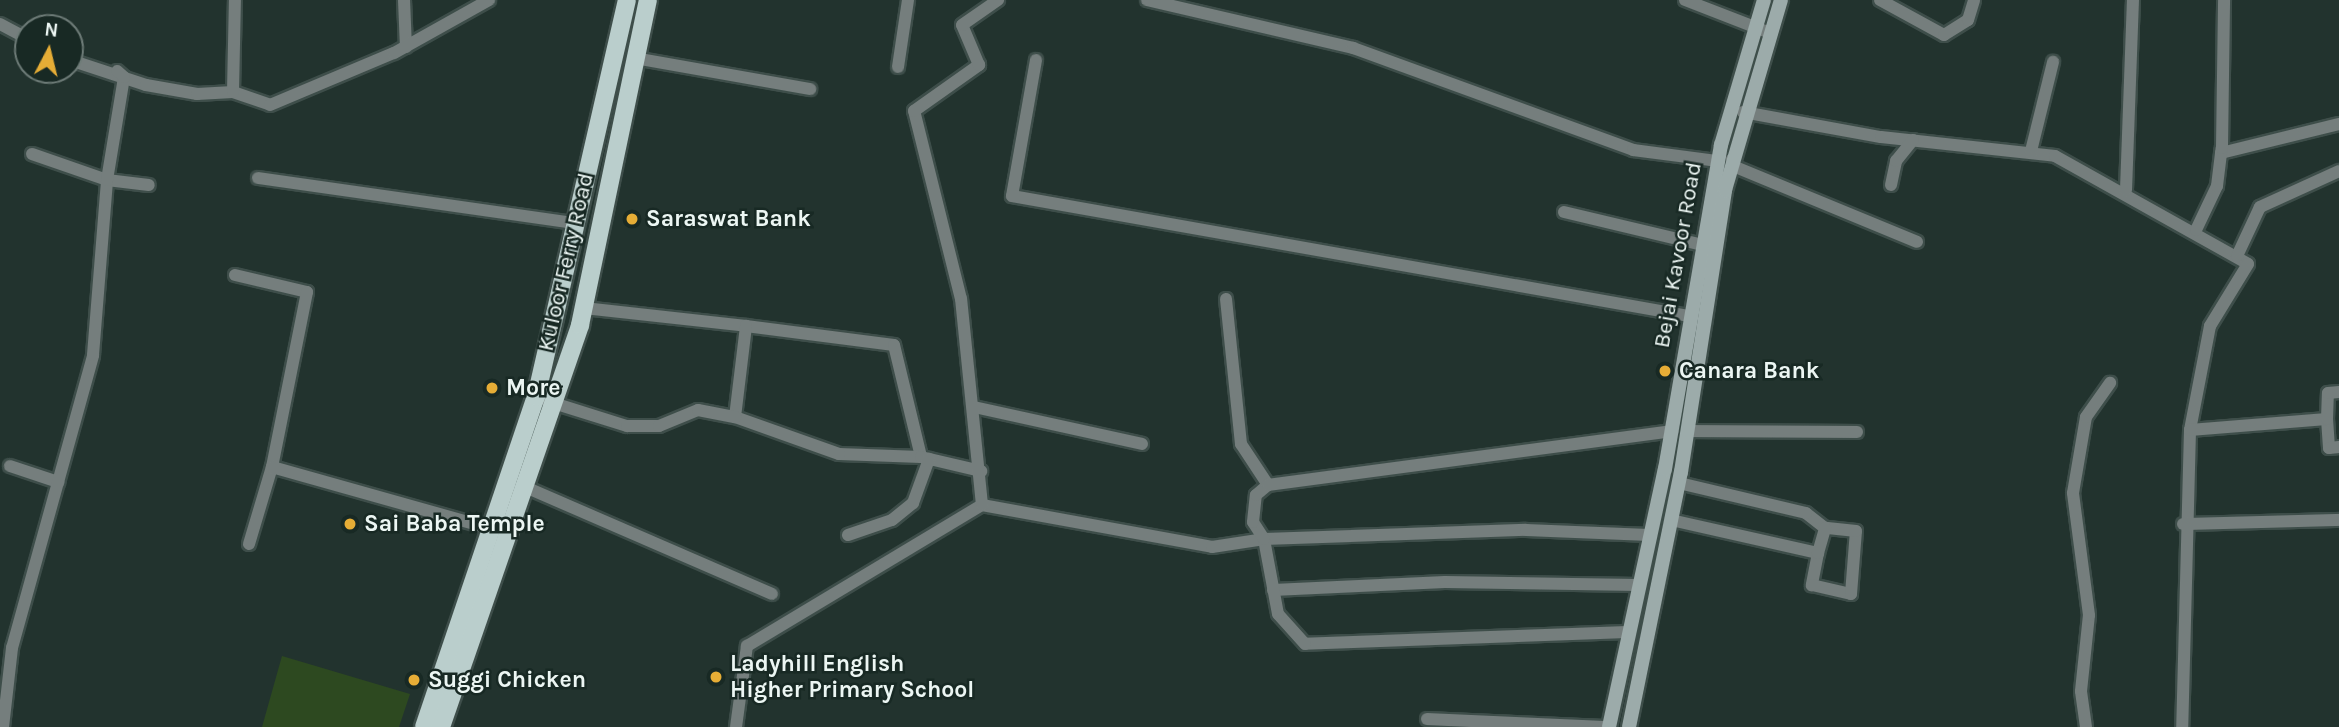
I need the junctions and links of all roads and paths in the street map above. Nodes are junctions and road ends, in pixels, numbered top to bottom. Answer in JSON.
{"nodes":[{"id":1,"x":235,"y":0,"type":"edge"},
{"id":2,"x":404,"y":0,"type":"edge"},
{"id":3,"x":489,"y":0,"type":"edge"},
{"id":4,"x":626,"y":0,"type":"edge"},
{"id":5,"x":648,"y":0,"type":"edge"},
{"id":6,"x":908,"y":0,"type":"edge"},
{"id":7,"x":998,"y":0,"type":"edge"},
{"id":8,"x":1147,"y":0,"type":"edge"},
{"id":9,"x":1685,"y":0,"type":"edge"},
{"id":10,"x":1764,"y":0,"type":"edge"},
{"id":11,"x":1781,"y":0,"type":"edge"},
{"id":12,"x":1880,"y":0,"type":"edge"},
{"id":13,"x":1974,"y":0,"type":"edge"},
{"id":14,"x":2133,"y":0,"type":"edge"},
{"id":15,"x":2224,"y":0,"type":"edge"},
{"id":16,"x":1755,"y":29,"type":"junction"},
{"id":17,"x":1770,"y":33,"type":"junction"},
{"id":18,"x":406,"y":47,"type":"junction"},
{"id":19,"x":634,"y":58,"type":"junction"},
{"id":20,"x":1036,"y":60,"type":"dead end"},
{"id":21,"x":2053,"y":62,"type":"dead end"},
{"id":22,"x":84,"y":64,"type":"edge"},
{"id":23,"x":898,"y":67,"type":"dead end"},
{"id":24,"x":121,"y":74,"type":"junction"},
{"id":25,"x":810,"y":89,"type":"dead end"},
{"id":26,"x":233,"y":92,"type":"junction"},
{"id":27,"x":1744,"y":112,"type":"junction"},
{"id":28,"x":2339,"y":124,"type":"edge"},
{"id":29,"x":1913,"y":140,"type":"junction"},
{"id":30,"x":2031,"y":151,"type":"junction"},
{"id":31,"x":2221,"y":153,"type":"junction"},
{"id":32,"x":32,"y":154,"type":"dead end"},
{"id":33,"x":1724,"y":160,"type":"junction"},
{"id":34,"x":2339,"y":171,"type":"edge"},
{"id":35,"x":258,"y":178,"type":"dead end"},
{"id":36,"x":107,"y":180,"type":"junction"},
{"id":37,"x":149,"y":185,"type":"dead end"},
{"id":38,"x":1891,"y":185,"type":"dead end"},
{"id":39,"x":2126,"y":190,"type":"junction"},
{"id":40,"x":1564,"y":212,"type":"dead end"},
{"id":41,"x":576,"y":223,"type":"junction"},
{"id":42,"x":2196,"y":230,"type":"junction"},
{"id":43,"x":1917,"y":242,"type":"dead end"},
{"id":44,"x":1702,"y":245,"type":"junction"},
{"id":45,"x":2237,"y":257,"type":"junction"},
{"id":46,"x":235,"y":275,"type":"dead end"},
{"id":47,"x":1226,"y":299,"type":"dead end"},
{"id":48,"x":584,"y":308,"type":"junction"},
{"id":49,"x":1689,"y":316,"type":"junction"},
{"id":50,"x":746,"y":326,"type":"junction"},
{"id":51,"x":2110,"y":383,"type":"dead end"},
{"id":52,"x":2339,"y":392,"type":"edge"},
{"id":53,"x":536,"y":397,"type":"junction"},
{"id":54,"x":556,"y":404,"type":"junction"},
{"id":55,"x":974,"y":407,"type":"junction"},
{"id":56,"x":735,"y":417,"type":"junction"},
{"id":57,"x":2327,"y":419,"type":"junction"},
{"id":58,"x":2189,"y":430,"type":"junction"},
{"id":59,"x":1684,"y":431,"type":"junction"},
{"id":60,"x":1857,"y":432,"type":"dead end"},
{"id":61,"x":1142,"y":444,"type":"dead end"},
{"id":62,"x":2339,"y":447,"type":"edge"},
{"id":63,"x":925,"y":458,"type":"junction"},
{"id":64,"x":10,"y":466,"type":"dead end"},
{"id":65,"x":272,"y":467,"type":"junction"},
{"id":66,"x":981,"y":471,"type":"junction"},
{"id":67,"x":58,"y":482,"type":"junction"},
{"id":68,"x":1679,"y":483,"type":"junction"},
{"id":69,"x":1268,"y":485,"type":"junction"},
{"id":70,"x":525,"y":487,"type":"junction"},
{"id":71,"x":982,"y":505,"type":"junction"},
{"id":72,"x":1671,"y":520,"type":"junction"},
{"id":73,"x":2339,"y":520,"type":"edge"},
{"id":74,"x":2183,"y":524,"type":"junction"},
{"id":75,"x":1825,"y":528,"type":"junction"},
{"id":76,"x":493,"y":529,"type":"junction"},
{"id":77,"x":848,"y":535,"type":"dead end"},
{"id":78,"x":1649,"y":535,"type":"junction"},
{"id":79,"x":1264,"y":539,"type":"junction"},
{"id":80,"x":249,"y":544,"type":"dead end"},
{"id":81,"x":1818,"y":553,"type":"junction"},
{"id":82,"x":1638,"y":585,"type":"junction"},
{"id":83,"x":1273,"y":590,"type":"junction"},
{"id":84,"x":772,"y":594,"type":"dead end"},
{"id":85,"x":1628,"y":632,"type":"junction"},
{"id":86,"x":1427,"y":719,"type":"dead end"},
{"id":87,"x":3,"y":727,"type":"edge"},
{"id":88,"x":424,"y":727,"type":"edge"},
{"id":89,"x":441,"y":727,"type":"edge"},
{"id":90,"x":736,"y":727,"type":"edge"},
{"id":91,"x":1607,"y":727,"type":"edge"},
{"id":92,"x":1629,"y":727,"type":"edge"},
{"id":93,"x":2086,"y":727,"type":"edge"},
{"id":94,"x":2182,"y":727,"type":"edge"}],
"edges":[{"from":1,"to":26,"type":"street"},
{"from":2,"to":18,"type":"street"},
{"from":3,"to":18,"type":"street"},
{"from":4,"to":41,"type":"main road","name":"Kuloor Ferry Road"},
{"from":5,"to":19,"type":"main road","name":"Kuloor Ferry Road"},
{"from":6,"to":23,"type":"street"},
{"from":7,"to":55,"type":"street"},
{"from":8,"to":33,"type":"street"},
{"from":9,"to":16,"type":"street"},
{"from":10,"to":16,"type":"main road","name":"Bejai Kavoor Road"},
{"from":11,"to":17,"type":"main road","name":"Bejai Kavoor Road"},
{"from":12,"to":13,"type":"street"},
{"from":14,"to":39,"type":"street"},
{"from":15,"to":31,"type":"street"},
{"from":16,"to":17,"type":"street"},
{"from":16,"to":33,"type":"main road","name":"Bejai Kavoor Road"},
{"from":17,"to":27,"type":"main road","name":"Bejai Kavoor Road"},
{"from":18,"to":26,"type":"street"},
{"from":19,"to":25,"type":"street"},
{"from":19,"to":48,"type":"main road","name":"Kuloor Ferry Road"},
{"from":20,"to":49,"type":"street"},
{"from":21,"to":30,"type":"street"},
{"from":22,"to":24,"type":"street"},
{"from":24,"to":26,"type":"street"},
{"from":24,"to":36,"type":"street"},
{"from":27,"to":29,"type":"street"},
{"from":27,"to":33,"type":"main road","name":"Bejai Kavoor Road"},
{"from":28,"to":31,"type":"street"},
{"from":29,"to":30,"type":"street"},
{"from":29,"to":38,"type":"street"},
{"from":30,"to":39,"type":"street"},
{"from":31,"to":42,"type":"street"},
{"from":32,"to":36,"type":"street"},
{"from":33,"to":43,"type":"street"},
{"from":33,"to":44,"type":"main road","name":"Bejai Kavoor Road"},
{"from":33,"to":59,"type":"main road","name":"Bejai Kavoor Road"},
{"from":34,"to":45,"type":"street"},
{"from":35,"to":41,"type":"street"},
{"from":36,"to":37,"type":"street"},
{"from":36,"to":67,"type":"street"},
{"from":39,"to":42,"type":"street"},
{"from":40,"to":44,"type":"street"},
{"from":41,"to":53,"type":"main road","name":"Kuloor Ferry Road"},
{"from":42,"to":45,"type":"street"},
{"from":44,"to":49,"type":"main road","name":"Bejai Kavoor Road"},
{"from":45,"to":58,"type":"street"},
{"from":46,"to":65,"type":"street"},
{"from":47,"to":69,"type":"street"},
{"from":48,"to":50,"type":"street"},
{"from":48,"to":54,"type":"main road","name":"Kuloor Ferry Road"},
{"from":49,"to":59,"type":"main road","name":"Bejai Kavoor Road"},
{"from":50,"to":56,"type":"street"},
{"from":50,"to":63,"type":"street"},
{"from":51,"to":93,"type":"street"},
{"from":52,"to":57,"type":"street"},
{"from":53,"to":54,"type":"street"},
{"from":53,"to":76,"type":"main road","name":"Kuloor Ferry Road"},
{"from":54,"to":56,"type":"street"},
{"from":54,"to":70,"type":"main road","name":"Kuloor Ferry Road"},
{"from":55,"to":61,"type":"street"},
{"from":55,"to":66,"type":"street"},
{"from":56,"to":63,"type":"street"},
{"from":57,"to":58,"type":"street"},
{"from":57,"to":62,"type":"street"},
{"from":58,"to":74,"type":"street"},
{"from":59,"to":60,"type":"street"},
{"from":59,"to":68,"type":"main road","name":"Bejai Kavoor Road"},
{"from":59,"to":69,"type":"street"},
{"from":59,"to":78,"type":"main road","name":"Bejai Kavoor Road"},
{"from":63,"to":66,"type":"street"},
{"from":63,"to":77,"type":"street"},
{"from":64,"to":67,"type":"street"},
{"from":65,"to":76,"type":"street"},
{"from":65,"to":80,"type":"street"},
{"from":66,"to":71,"type":"street"},
{"from":67,"to":87,"type":"street"},
{"from":68,"to":72,"type":"main road","name":"Bejai Kavoor Road"},
{"from":68,"to":75,"type":"street"},
{"from":69,"to":79,"type":"street"},
{"from":70,"to":84,"type":"street"},
{"from":70,"to":89,"type":"main road","name":"Kuloor Ferry Road"},
{"from":71,"to":79,"type":"street"},
{"from":71,"to":90,"type":"street"},
{"from":72,"to":81,"type":"street"},
{"from":72,"to":92,"type":"main road","name":"Bejai Kavoor Road"},
{"from":73,"to":74,"type":"street"},
{"from":74,"to":94,"type":"street"},
{"from":75,"to":81,"type":"street"},
{"from":75,"to":81,"type":"street"},
{"from":76,"to":88,"type":"main road","name":"Kuloor Ferry Road"},
{"from":78,"to":79,"type":"street"},
{"from":78,"to":82,"type":"main road","name":"Bejai Kavoor Road"},
{"from":79,"to":83,"type":"street"},
{"from":82,"to":83,"type":"street"},
{"from":82,"to":85,"type":"main road","name":"Bejai Kavoor Road"},
{"from":83,"to":85,"type":"street"},
{"from":85,"to":91,"type":"main road","name":"Bejai Kavoor Road"},
{"from":86,"to":91,"type":"street"}]}
